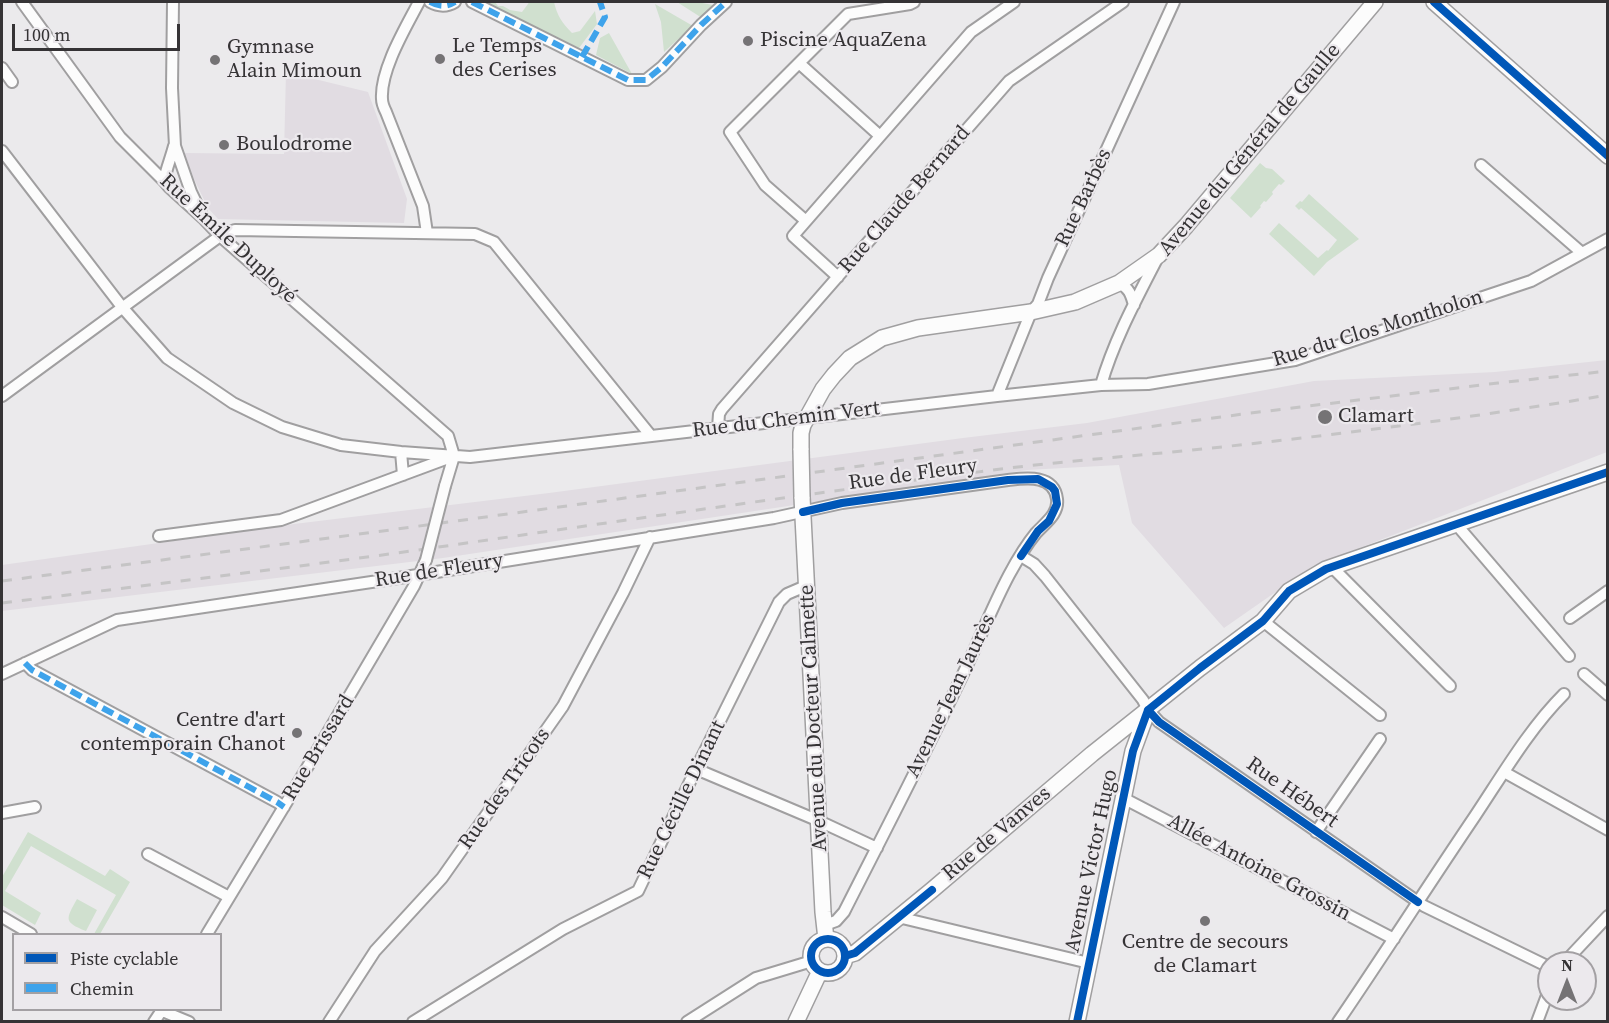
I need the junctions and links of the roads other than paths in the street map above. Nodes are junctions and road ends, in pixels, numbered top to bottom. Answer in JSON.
{"nodes":[{"id":1,"x":22,"y":2,"type":"edge"},
{"id":2,"x":173,"y":2,"type":"edge"},
{"id":3,"x":419,"y":2,"type":"edge"},
{"id":4,"x":430,"y":2,"type":"edge"},
{"id":5,"x":455,"y":2,"type":"edge"},
{"id":6,"x":472,"y":2,"type":"edge"},
{"id":7,"x":726,"y":2,"type":"edge"},
{"id":8,"x":914,"y":2,"type":"edge"},
{"id":9,"x":1014,"y":2,"type":"edge"},
{"id":10,"x":1123,"y":2,"type":"edge"},
{"id":11,"x":1174,"y":2,"type":"edge"},
{"id":12,"x":1375,"y":2,"type":"edge"},
{"id":13,"x":1434,"y":2,"type":"edge"},
{"id":14,"x":799,"y":63,"type":"junction"},
{"id":15,"x":2,"y":68,"type":"edge"},
{"id":16,"x":12,"y":82,"type":"dead end"},
{"id":17,"x":880,"y":136,"type":"junction"},
{"id":18,"x":175,"y":146,"type":"junction"},
{"id":19,"x":2,"y":152,"type":"edge"},
{"id":20,"x":1608,"y":156,"type":"edge"},
{"id":21,"x":1480,"y":165,"type":"dead end"},
{"id":22,"x":165,"y":176,"type":"junction"},
{"id":23,"x":810,"y":217,"type":"junction"},
{"id":24,"x":203,"y":218,"type":"junction"},
{"id":25,"x":1185,"y":226,"type":"junction"},
{"id":26,"x":428,"y":233,"type":"junction"},
{"id":27,"x":220,"y":236,"type":"junction"},
{"id":28,"x":1608,"y":239,"type":"edge"},
{"id":29,"x":1582,"y":254,"type":"junction"},
{"id":30,"x":1159,"y":255,"type":"junction"},
{"id":31,"x":838,"y":277,"type":"junction"},
{"id":32,"x":1119,"y":283,"type":"junction"},
{"id":33,"x":1134,"y":305,"type":"junction"},
{"id":34,"x":122,"y":307,"type":"junction"},
{"id":35,"x":1034,"y":308,"type":"junction"},
{"id":36,"x":1101,"y":385,"type":"junction"},
{"id":37,"x":2,"y":396,"type":"edge"},
{"id":38,"x":997,"y":396,"type":"junction"},
{"id":39,"x":806,"y":418,"type":"junction"},
{"id":40,"x":718,"y":428,"type":"junction"},
{"id":41,"x":651,"y":436,"type":"junction"},
{"id":42,"x":401,"y":452,"type":"junction"},
{"id":43,"x":454,"y":456,"type":"junction"},
{"id":44,"x":1608,"y":472,"type":"edge"},
{"id":45,"x":403,"y":475,"type":"junction"},
{"id":46,"x":1029,"y":478,"type":"joint"},
{"id":47,"x":803,"y":504,"type":"junction"},
{"id":48,"x":1456,"y":524,"type":"junction"},
{"id":49,"x":159,"y":536,"type":"dead end"},
{"id":50,"x":650,"y":537,"type":"junction"},
{"id":51,"x":1018,"y":560,"type":"junction"},
{"id":52,"x":1332,"y":567,"type":"junction"},
{"id":53,"x":420,"y":573,"type":"junction"},
{"id":54,"x":808,"y":585,"type":"junction"},
{"id":55,"x":1608,"y":591,"type":"edge"},
{"id":56,"x":1570,"y":618,"type":"dead end"},
{"id":57,"x":1263,"y":621,"type":"junction"},
{"id":58,"x":1569,"y":656,"type":"dead end"},
{"id":59,"x":25,"y":663,"type":"junction"},
{"id":60,"x":2,"y":674,"type":"edge"},
{"id":61,"x":1584,"y":674,"type":"dead end"},
{"id":62,"x":1450,"y":686,"type":"dead end"},
{"id":63,"x":1564,"y":694,"type":"dead end"},
{"id":64,"x":1608,"y":695,"type":"edge"},
{"id":65,"x":1148,"y":710,"type":"junction"},
{"id":66,"x":1380,"y":715,"type":"dead end"},
{"id":67,"x":1380,"y":739,"type":"dead end"},
{"id":68,"x":696,"y":769,"type":"junction"},
{"id":69,"x":1504,"y":772,"type":"junction"},
{"id":70,"x":1123,"y":798,"type":"junction"},
{"id":71,"x":36,"y":807,"type":"dead end"},
{"id":72,"x":284,"y":807,"type":"junction"},
{"id":73,"x":2,"y":813,"type":"edge"},
{"id":74,"x":819,"y":821,"type":"junction"},
{"id":75,"x":1608,"y":830,"type":"edge"},
{"id":76,"x":1316,"y":832,"type":"junction"},
{"id":77,"x":877,"y":848,"type":"junction"},
{"id":78,"x":148,"y":854,"type":"dead end"},
{"id":79,"x":229,"y":897,"type":"junction"},
{"id":80,"x":1418,"y":902,"type":"junction"},
{"id":81,"x":1608,"y":916,"type":"edge"},
{"id":82,"x":2,"y":917,"type":"edge"},
{"id":83,"x":898,"y":917,"type":"junction"},
{"id":84,"x":826,"y":932,"type":"junction"},
{"id":85,"x":29,"y":933,"type":"edge"},
{"id":86,"x":208,"y":933,"type":"edge"},
{"id":87,"x":1394,"y":939,"type":"junction"},
{"id":88,"x":1575,"y":951,"type":"edge"},
{"id":89,"x":845,"y":956,"type":"junction"},
{"id":90,"x":1537,"y":961,"type":"edge"},
{"id":91,"x":1089,"y":963,"type":"junction"},
{"id":92,"x":816,"y":966,"type":"junction"},
{"id":93,"x":163,"y":1011,"type":"edge"},
{"id":94,"x":189,"y":1022,"type":"edge"},
{"id":95,"x":329,"y":1022,"type":"edge"},
{"id":96,"x":413,"y":1022,"type":"edge"},
{"id":97,"x":687,"y":1022,"type":"edge"},
{"id":98,"x":796,"y":1022,"type":"edge"},
{"id":99,"x":1077,"y":1022,"type":"edge"},
{"id":100,"x":1338,"y":1022,"type":"edge"}],
"edges":[{"from":1,"to":22,"type":"street","name":"Rue Émile Duployé"},
{"from":2,"to":18,"type":"street"},
{"from":3,"to":26,"type":"street"},
{"from":4,"to":5,"type":"street"},
{"from":6,"to":7,"type":"street"},
{"from":8,"to":14,"type":"street"},
{"from":9,"to":17,"type":"street"},
{"from":10,"to":31,"type":"street","name":"Rue Claude Bernard"},
{"from":11,"to":35,"type":"street","name":"Rue Barbès"},
{"from":12,"to":25,"type":"main road","name":"Avenue du Général de Gaulle"},
{"from":13,"to":20,"type":"main road"},
{"from":14,"to":17,"type":"street"},
{"from":14,"to":23,"type":"street"},
{"from":15,"to":16,"type":"street"},
{"from":17,"to":23,"type":"street"},
{"from":18,"to":22,"type":"street"},
{"from":18,"to":24,"type":"street"},
{"from":19,"to":34,"type":"street","name":"Rue du Chemin Vert"},
{"from":21,"to":29,"type":"street"},
{"from":22,"to":24,"type":"street","name":"Rue Émile Duployé"},
{"from":23,"to":31,"type":"street"},
{"from":24,"to":27,"type":"street","name":"Rue Émile Duployé"},
{"from":25,"to":30,"type":"main road","name":"Avenue du Général de Gaulle"},
{"from":25,"to":35,"type":"main road"},
{"from":26,"to":27,"type":"street"},
{"from":26,"to":41,"type":"street"},
{"from":27,"to":34,"type":"street"},
{"from":27,"to":43,"type":"street","name":"Rue Émile Duployé"},
{"from":28,"to":29,"type":"street","name":"Rue du Clos Montholon"},
{"from":29,"to":36,"type":"street","name":"Rue du Clos Montholon"},
{"from":30,"to":32,"type":"main road"},
{"from":30,"to":33,"type":"street","name":"Avenue du Général de Gaulle"},
{"from":31,"to":40,"type":"street","name":"Rue Claude Bernard"},
{"from":32,"to":33,"type":"street"},
{"from":32,"to":35,"type":"main road"},
{"from":33,"to":36,"type":"street","name":"Avenue du Général de Gaulle"},
{"from":34,"to":37,"type":"street"},
{"from":34,"to":42,"type":"street","name":"Rue du Chemin Vert"},
{"from":35,"to":38,"type":"street","name":"Rue Barbès"},
{"from":35,"to":39,"type":"main road"},
{"from":36,"to":38,"type":"street","name":"Rue du Chemin Vert"},
{"from":38,"to":39,"type":"street","name":"Rue du Chemin Vert"},
{"from":39,"to":40,"type":"street","name":"Rue du Chemin Vert"},
{"from":39,"to":47,"type":"main road","name":"Avenue du Docteur Calmette","bridge":true},
{"from":40,"to":41,"type":"street","name":"Rue du Chemin Vert"},
{"from":41,"to":43,"type":"street","name":"Rue du Chemin Vert"},
{"from":42,"to":43,"type":"street","name":"Rue du Chemin Vert"},
{"from":42,"to":45,"type":"street"},
{"from":43,"to":45,"type":"street"},
{"from":43,"to":53,"type":"street","name":"Rue Brissard","bridge":true},
{"from":44,"to":48,"type":"main road","name":"Rue de Vanves"},
{"from":45,"to":49,"type":"street"},
{"from":46,"to":47,"type":"street","name":"Rue de Fleury"},
{"from":46,"to":51,"type":"street","name":"Avenue Jean Jaurès"},
{"from":47,"to":50,"type":"street","name":"Rue de Fleury"},
{"from":47,"to":54,"type":"main road","name":"Avenue du Docteur Calmette"},
{"from":48,"to":52,"type":"main road","name":"Rue de Vanves"},
{"from":48,"to":58,"type":"street"},
{"from":50,"to":53,"type":"street","name":"Rue de Fleury"},
{"from":50,"to":95,"type":"street","name":"Rue des Tricots"},
{"from":51,"to":65,"type":"street","name":"Rue Hébert"},
{"from":51,"to":77,"type":"street","name":"Avenue Jean Jaurès"},
{"from":52,"to":57,"type":"main road","name":"Rue de Vanves"},
{"from":52,"to":62,"type":"street"},
{"from":53,"to":59,"type":"street","name":"Rue de Fleury"},
{"from":53,"to":72,"type":"street","name":"Rue Brissard"},
{"from":54,"to":68,"type":"street","name":"Rue Cécille Dinant"},
{"from":54,"to":74,"type":"main road","name":"Avenue du Docteur Calmette"},
{"from":55,"to":56,"type":"street"},
{"from":57,"to":65,"type":"main road","name":"Rue de Vanves"},
{"from":57,"to":66,"type":"street"},
{"from":59,"to":60,"type":"street","name":"Rue de Fleury"},
{"from":59,"to":72,"type":"street"},
{"from":61,"to":64,"type":"street"},
{"from":63,"to":69,"type":"street"},
{"from":65,"to":70,"type":"main road","name":"Avenue Victor Hugo"},
{"from":65,"to":76,"type":"street","name":"Rue Hébert"},
{"from":65,"to":83,"type":"main road","name":"Rue de Vanves"},
{"from":67,"to":76,"type":"street"},
{"from":68,"to":74,"type":"street"},
{"from":68,"to":96,"type":"street","name":"Rue Cécille Dinant"},
{"from":69,"to":75,"type":"street"},
{"from":69,"to":80,"type":"street"},
{"from":70,"to":87,"type":"street","name":"Allée Antoine Grossin"},
{"from":70,"to":91,"type":"main road","name":"Avenue Victor Hugo"},
{"from":71,"to":73,"type":"street"},
{"from":72,"to":79,"type":"street","name":"Rue Brissard"},
{"from":74,"to":77,"type":"street"},
{"from":74,"to":84,"type":"main road","name":"Avenue du Docteur Calmette"},
{"from":76,"to":80,"type":"street","name":"Rue Hébert"},
{"from":77,"to":84,"type":"street","name":"Avenue Jean Jaurès"},
{"from":78,"to":79,"type":"street"},
{"from":79,"to":86,"type":"street","name":"Rue Brissard"},
{"from":80,"to":87,"type":"street"},
{"from":80,"to":90,"type":"street","name":"Rue Hébert"},
{"from":81,"to":88,"type":"street"},
{"from":82,"to":85,"type":"street"},
{"from":83,"to":89,"type":"main road","name":"Rue de Vanves"},
{"from":83,"to":91,"type":"street"},
{"from":84,"to":89,"type":"main road"},
{"from":84,"to":92,"type":"main road"},
{"from":87,"to":100,"type":"street"},
{"from":89,"to":92,"type":"main road"},
{"from":91,"to":99,"type":"main road","name":"Avenue Victor Hugo"},
{"from":92,"to":97,"type":"street"},
{"from":92,"to":98,"type":"main road"},
{"from":93,"to":94,"type":"street"}]}
